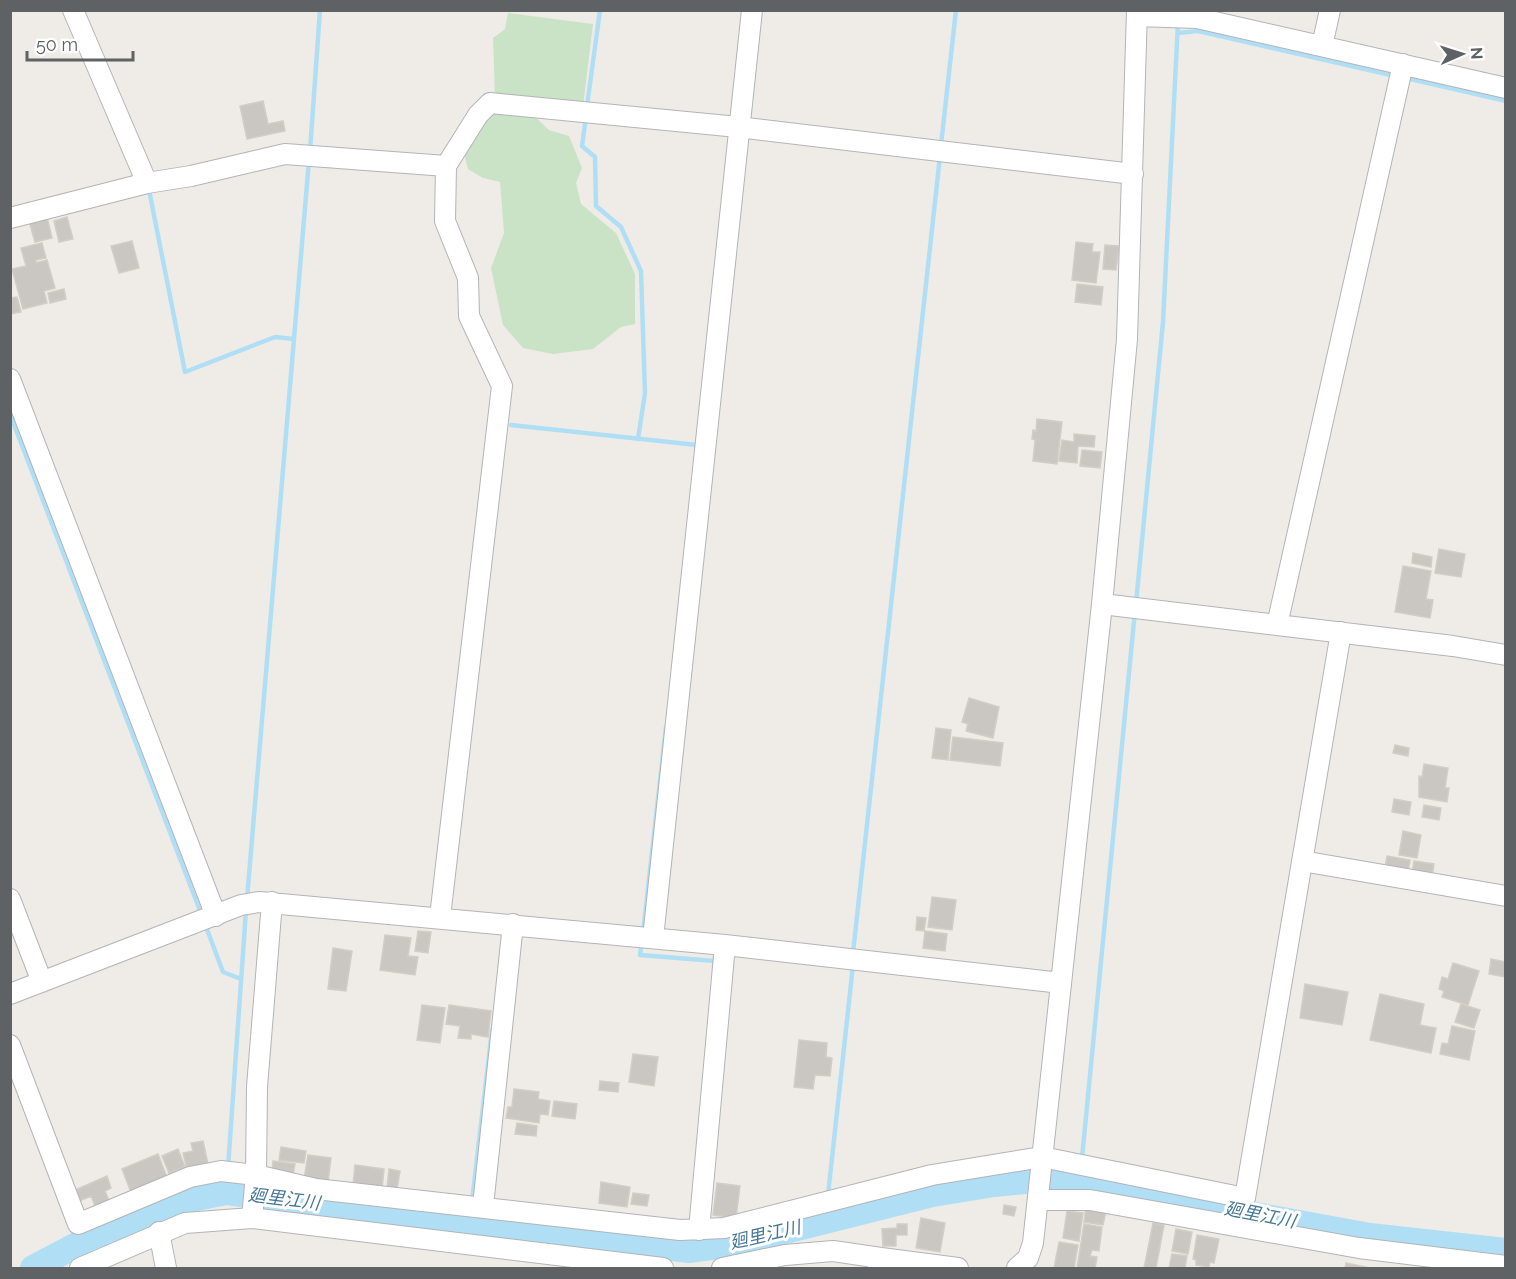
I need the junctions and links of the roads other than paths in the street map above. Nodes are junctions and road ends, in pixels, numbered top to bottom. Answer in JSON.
{"nodes":[{"id":1,"x":73,"y":10,"type":"edge"},
{"id":2,"x":752,"y":10,"type":"edge"},
{"id":3,"x":1330,"y":10,"type":"edge"},
{"id":4,"x":1137,"y":13,"type":"edge"},
{"id":5,"x":1322,"y":46,"type":"junction"},
{"id":6,"x":1401,"y":73,"type":"junction"},
{"id":7,"x":1506,"y":88,"type":"edge"},
{"id":8,"x":738,"y":127,"type":"junction"},
{"id":9,"x":446,"y":166,"type":"junction"},
{"id":10,"x":1133,"y":174,"type":"junction"},
{"id":11,"x":147,"y":183,"type":"junction"},
{"id":12,"x":10,"y":218,"type":"edge"},
{"id":13,"x":10,"y":379,"type":"edge"},
{"id":14,"x":1102,"y":604,"type":"junction"},
{"id":15,"x":1277,"y":625,"type":"junction"},
{"id":16,"x":1341,"y":632,"type":"junction"},
{"id":17,"x":1506,"y":655,"type":"edge"},
{"id":18,"x":1302,"y":861,"type":"junction"},
{"id":19,"x":1506,"y":896,"type":"edge"},
{"id":20,"x":10,"y":899,"type":"edge"},
{"id":21,"x":257,"y":903,"type":"junction"},
{"id":22,"x":440,"y":917,"type":"junction"},
{"id":23,"x":208,"y":919,"type":"junction"},
{"id":24,"x":513,"y":924,"type":"junction"},
{"id":25,"x":646,"y":937,"type":"junction"},
{"id":26,"x":725,"y":945,"type":"junction"},
{"id":27,"x":42,"y":982,"type":"junction"},
{"id":28,"x":1061,"y":983,"type":"junction"},
{"id":29,"x":10,"y":994,"type":"edge"},
{"id":30,"x":10,"y":1045,"type":"edge"},
{"id":31,"x":1042,"y":1157,"type":"junction"},
{"id":32,"x":256,"y":1178,"type":"junction"},
{"id":33,"x":1038,"y":1200,"type":"junction"},
{"id":34,"x":476,"y":1205,"type":"junction"},
{"id":35,"x":252,"y":1213,"type":"junction"},
{"id":36,"x":699,"y":1230,"type":"junction"},
{"id":37,"x":159,"y":1232,"type":"junction"},
{"id":38,"x":541,"y":1261,"type":"edge"},
{"id":39,"x":880,"y":1264,"type":"edge"},
{"id":40,"x":1506,"y":1266,"type":"edge"},
{"id":41,"x":80,"y":1269,"type":"edge"},
{"id":42,"x":166,"y":1269,"type":"edge"},
{"id":43,"x":663,"y":1269,"type":"edge"},
{"id":44,"x":722,"y":1269,"type":"edge"},
{"id":45,"x":958,"y":1269,"type":"edge"},
{"id":46,"x":1017,"y":1269,"type":"edge"}],
"edges":[{"from":1,"to":11,"type":"street"},
{"from":2,"to":8,"type":"street"},
{"from":3,"to":5,"type":"street"},
{"from":4,"to":5,"type":"street"},
{"from":4,"to":10,"type":"street"},
{"from":5,"to":6,"type":"street"},
{"from":6,"to":7,"type":"street"},
{"from":6,"to":15,"type":"street"},
{"from":8,"to":9,"type":"street"},
{"from":8,"to":10,"type":"street"},
{"from":8,"to":25,"type":"street"},
{"from":9,"to":11,"type":"street"},
{"from":9,"to":22,"type":"street"},
{"from":10,"to":14,"type":"street"},
{"from":11,"to":12,"type":"street"},
{"from":13,"to":23,"type":"street"},
{"from":14,"to":15,"type":"street"},
{"from":14,"to":28,"type":"street"},
{"from":15,"to":16,"type":"street"},
{"from":16,"to":17,"type":"street"},
{"from":16,"to":18,"type":"street"},
{"from":18,"to":19,"type":"street"},
{"from":18,"to":31,"type":"street"},
{"from":20,"to":27,"type":"street"},
{"from":21,"to":22,"type":"street"},
{"from":21,"to":23,"type":"street"},
{"from":21,"to":32,"type":"street"},
{"from":22,"to":24,"type":"street"},
{"from":23,"to":27,"type":"street"},
{"from":24,"to":25,"type":"street"},
{"from":24,"to":34,"type":"street"},
{"from":25,"to":26,"type":"street"},
{"from":26,"to":28,"type":"street"},
{"from":26,"to":36,"type":"street"},
{"from":27,"to":29,"type":"street"},
{"from":28,"to":31,"type":"street"},
{"from":30,"to":32,"type":"street"},
{"from":31,"to":33,"type":"street"},
{"from":31,"to":36,"type":"street"},
{"from":32,"to":34,"type":"street"},
{"from":32,"to":35,"type":"street"},
{"from":33,"to":40,"type":"street"},
{"from":33,"to":46,"type":"street"},
{"from":34,"to":36,"type":"street"},
{"from":35,"to":37,"type":"street"},
{"from":35,"to":38,"type":"street"},
{"from":37,"to":41,"type":"street"},
{"from":37,"to":42,"type":"street"},
{"from":38,"to":43,"type":"street"},
{"from":39,"to":44,"type":"street"},
{"from":39,"to":45,"type":"street"}]}
